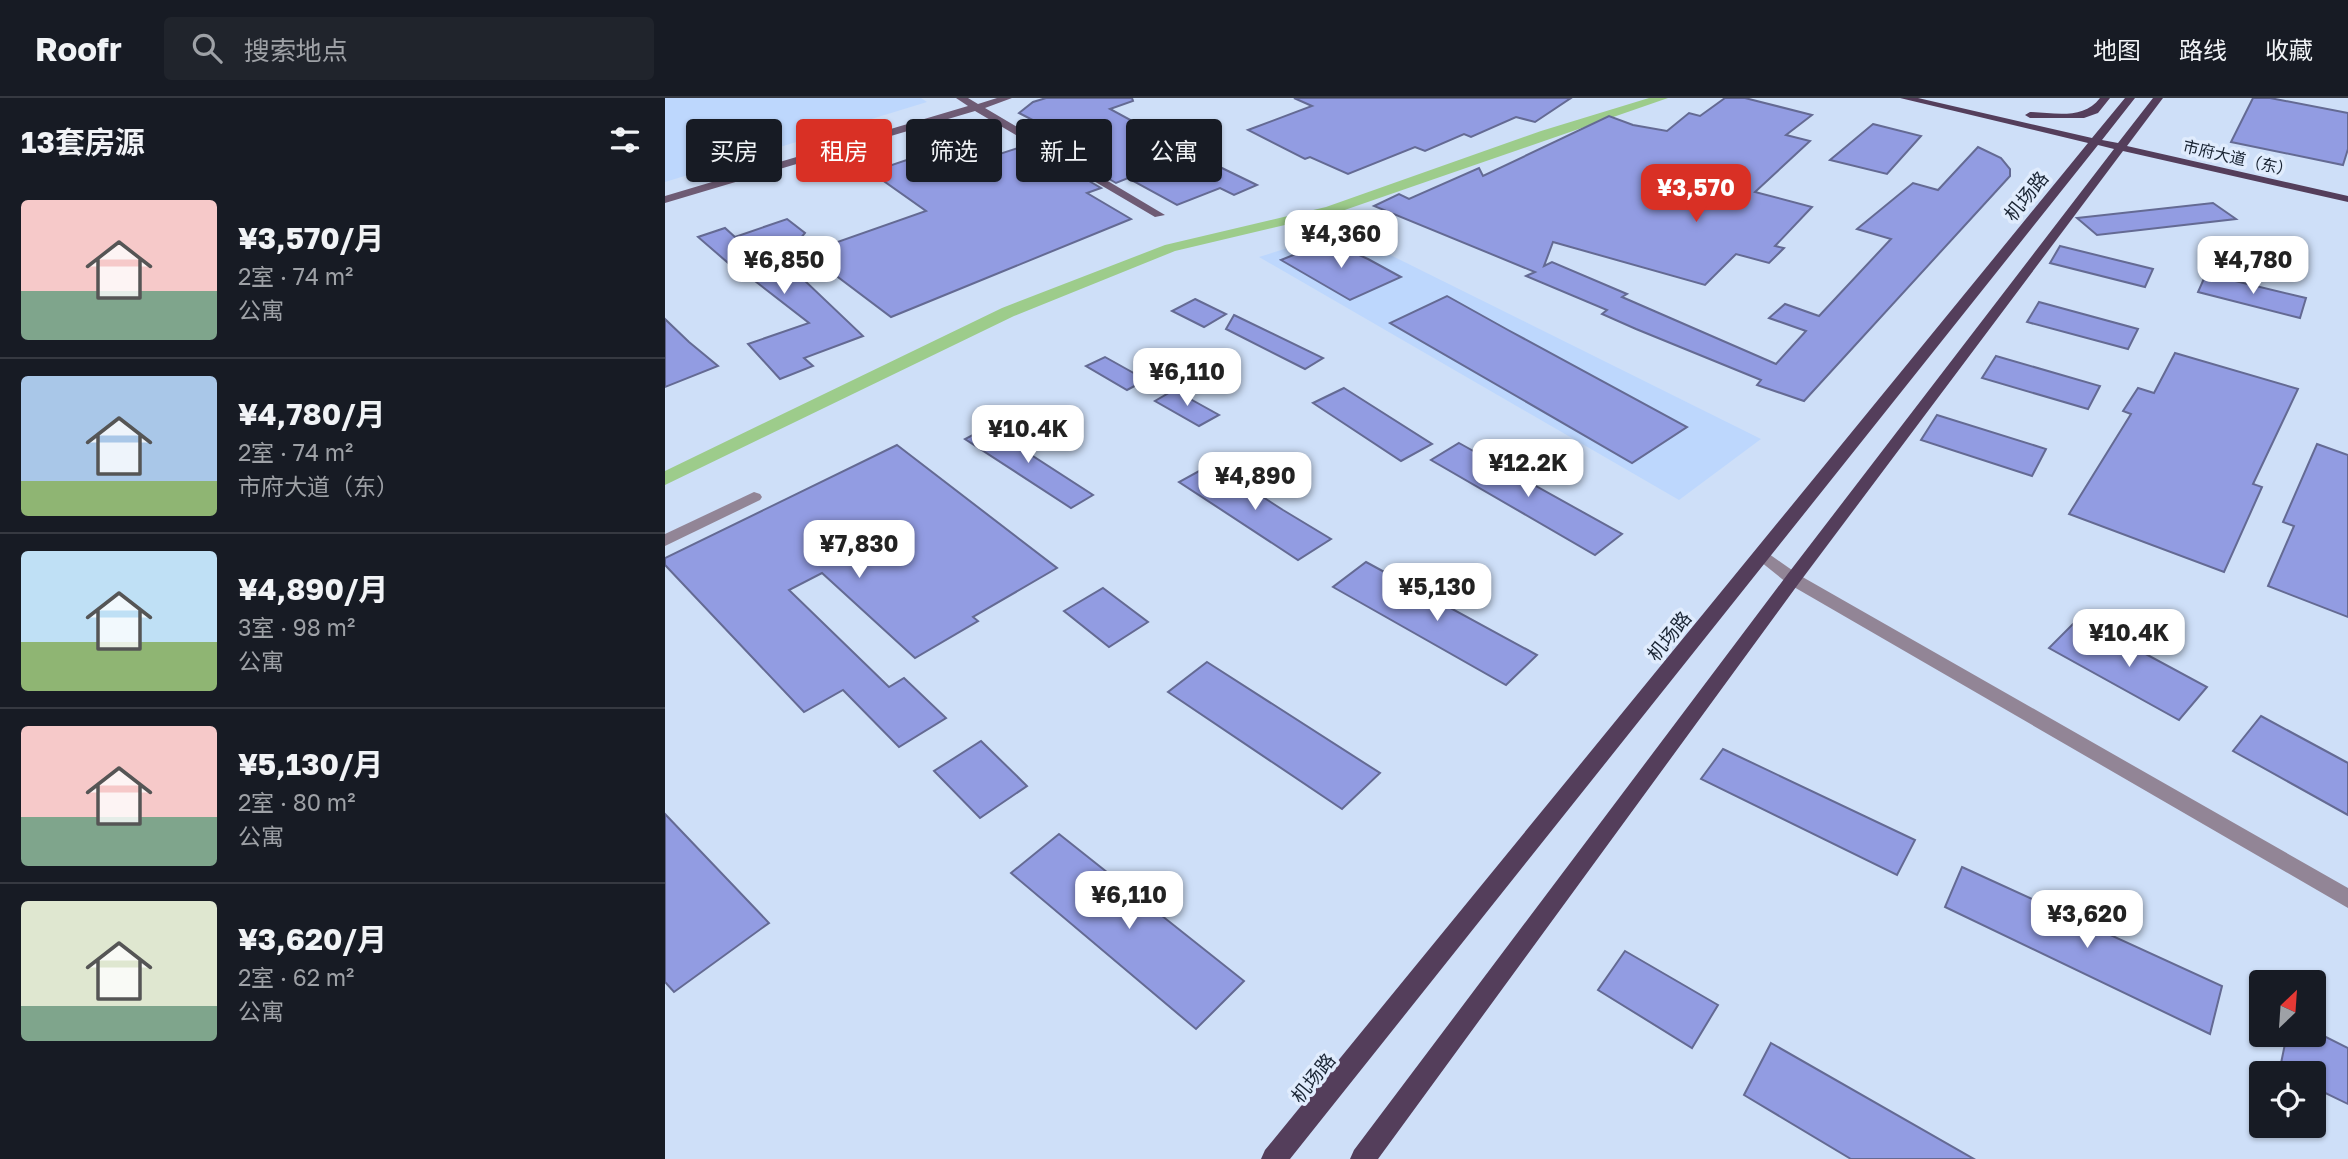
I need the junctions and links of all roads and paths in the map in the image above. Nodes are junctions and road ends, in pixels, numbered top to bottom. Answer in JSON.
{"nodes":[{"id":1,"x":961,"y":98,"type":"edge"},
{"id":2,"x":1007,"y":98,"type":"edge"},
{"id":3,"x":1905,"y":98,"type":"edge"},
{"id":4,"x":1953,"y":98,"type":"edge"},
{"id":5,"x":2105,"y":98,"type":"edge"},
{"id":6,"x":2130,"y":98,"type":"edge"},
{"id":7,"x":2158,"y":98,"type":"edge"},
{"id":8,"x":978,"y":108,"type":"junction"},
{"id":9,"x":2031,"y":115,"type":"junction"},
{"id":10,"x":2101,"y":136,"type":"junction"},
{"id":11,"x":2125,"y":142,"type":"junction"},
{"id":12,"x":2348,"y":186,"type":"edge"},
{"id":13,"x":2348,"y":199,"type":"edge"},
{"id":14,"x":665,"y":200,"type":"edge"},
{"id":15,"x":1159,"y":215,"type":"dead end"},
{"id":16,"x":754,"y":497,"type":"dead end"},
{"id":17,"x":665,"y":541,"type":"edge"},
{"id":18,"x":1762,"y":554,"type":"junction"},
{"id":19,"x":1793,"y":579,"type":"junction"},
{"id":20,"x":2348,"y":899,"type":"edge"},
{"id":21,"x":1274,"y":1159,"type":"edge"},
{"id":22,"x":1363,"y":1159,"type":"edge"}],
"edges":[{"from":1,"to":8,"type":"street"},
{"from":2,"to":8,"type":"street"},
{"from":3,"to":10,"type":"main road"},
{"from":4,"to":9,"type":"main road"},
{"from":5,"to":9,"type":"main road"},
{"from":6,"to":10,"type":"main road","name":"机场路"},
{"from":7,"to":11,"type":"main road"},
{"from":8,"to":14,"type":"street"},
{"from":8,"to":15,"type":"street"},
{"from":9,"to":10,"type":"main road"},
{"from":10,"to":11,"type":"main road"},
{"from":10,"to":18,"type":"main road","name":"机场路"},
{"from":11,"to":12,"type":"main road","name":"市府大道（东）"},
{"from":11,"to":13,"type":"main road","name":"市府大道（东）"},
{"from":11,"to":19,"type":"main road"},
{"from":16,"to":17,"type":"street"},
{"from":18,"to":19,"type":"street"},
{"from":18,"to":21,"type":"main road","name":"机场路"},
{"from":19,"to":20,"type":"street"},
{"from":19,"to":22,"type":"main road"}]}
